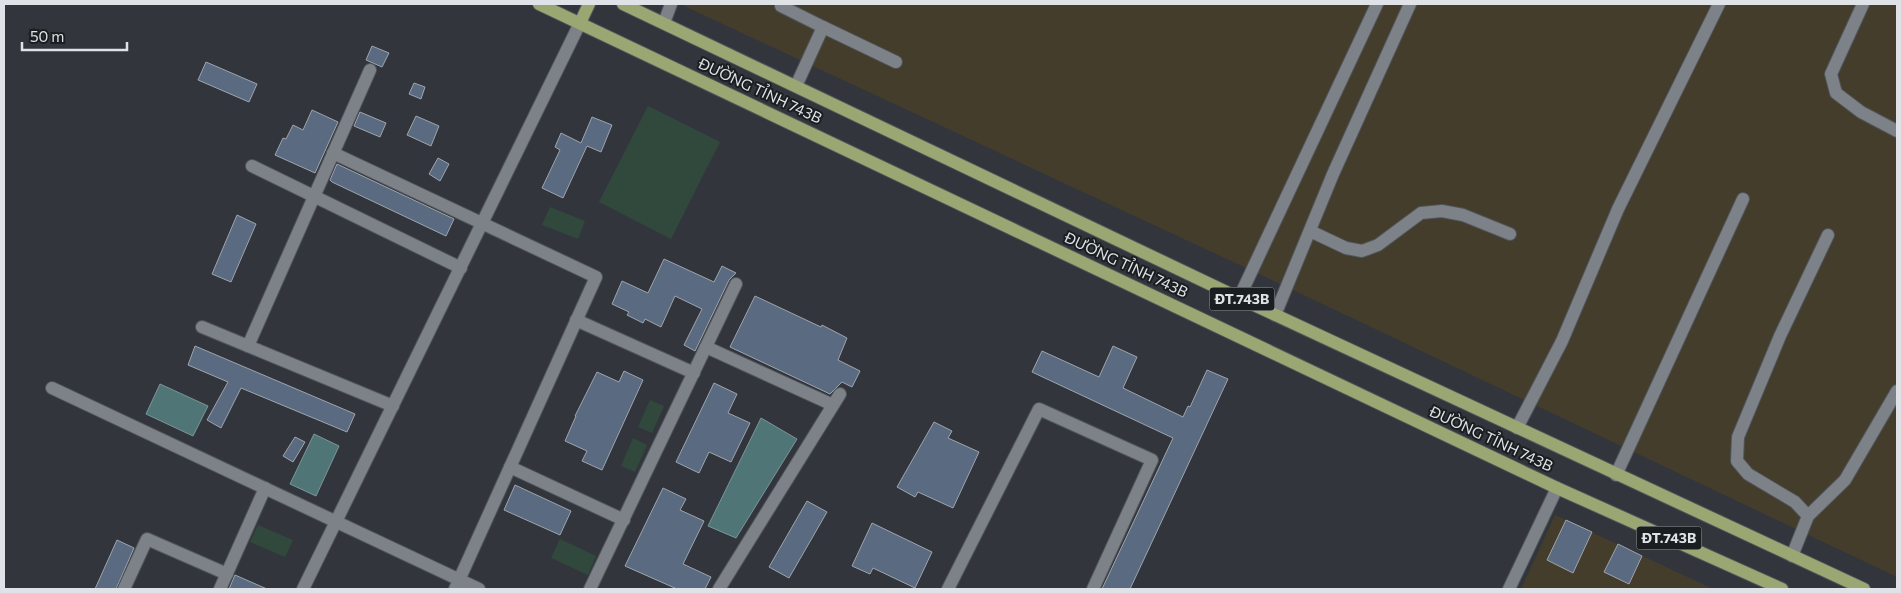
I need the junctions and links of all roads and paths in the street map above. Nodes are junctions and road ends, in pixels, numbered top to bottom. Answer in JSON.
{"nodes":[{"id":1,"x":539,"y":4,"type":"edge"},
{"id":2,"x":589,"y":4,"type":"edge"},
{"id":3,"x":623,"y":4,"type":"edge"},
{"id":4,"x":671,"y":4,"type":"edge"},
{"id":5,"x":782,"y":4,"type":"edge"},
{"id":6,"x":1377,"y":4,"type":"edge"},
{"id":7,"x":1410,"y":4,"type":"edge"},
{"id":8,"x":1719,"y":4,"type":"edge"},
{"id":9,"x":1863,"y":4,"type":"edge"},
{"id":10,"x":580,"y":23,"type":"junction"},
{"id":11,"x":664,"y":23,"type":"junction"},
{"id":12,"x":823,"y":27,"type":"junction"},
{"id":13,"x":896,"y":62,"type":"dead end"},
{"id":14,"x":370,"y":70,"type":"dead end"},
{"id":15,"x":796,"y":86,"type":"junction"},
{"id":16,"x":1897,"y":131,"type":"edge"},
{"id":17,"x":333,"y":153,"type":"junction"},
{"id":18,"x":252,"y":166,"type":"dead end"},
{"id":19,"x":314,"y":196,"type":"junction"},
{"id":20,"x":1743,"y":199,"type":"dead end"},
{"id":21,"x":482,"y":223,"type":"junction"},
{"id":22,"x":1310,"y":231,"type":"junction"},
{"id":23,"x":1510,"y":234,"type":"dead end"},
{"id":24,"x":1828,"y":235,"type":"dead end"},
{"id":25,"x":461,"y":268,"type":"junction"},
{"id":26,"x":736,"y":284,"type":"dead end"},
{"id":27,"x":1239,"y":298,"type":"junction"},
{"id":28,"x":1275,"y":315,"type":"junction"},
{"id":29,"x":576,"y":320,"type":"junction"},
{"id":30,"x":202,"y":327,"type":"dead end"},
{"id":31,"x":248,"y":346,"type":"junction"},
{"id":32,"x":706,"y":347,"type":"junction"},
{"id":33,"x":694,"y":373,"type":"junction"},
{"id":34,"x":52,"y":388,"type":"dead end"},
{"id":35,"x":1897,"y":391,"type":"edge"},
{"id":36,"x":393,"y":406,"type":"junction"},
{"id":37,"x":1516,"y":428,"type":"junction"},
{"id":38,"x":510,"y":467,"type":"junction"},
{"id":39,"x":1616,"y":475,"type":"junction"},
{"id":40,"x":265,"y":488,"type":"junction"},
{"id":41,"x":1557,"y":488,"type":"junction"},
{"id":42,"x":1808,"y":516,"type":"junction"},
{"id":43,"x":624,"y":520,"type":"junction"},
{"id":44,"x":336,"y":522,"type":"junction"},
{"id":45,"x":1792,"y":556,"type":"junction"},
{"id":46,"x":226,"y":574,"type":"junction"},
{"id":47,"x":457,"y":584,"type":"edge"},
{"id":48,"x":1841,"y":584,"type":"edge"},
{"id":49,"x":124,"y":589,"type":"edge"},
{"id":50,"x":220,"y":589,"type":"edge"},
{"id":51,"x":303,"y":589,"type":"edge"},
{"id":52,"x":480,"y":589,"type":"edge"},
{"id":53,"x":590,"y":589,"type":"edge"},
{"id":54,"x":718,"y":589,"type":"edge"},
{"id":55,"x":948,"y":589,"type":"edge"},
{"id":56,"x":1093,"y":589,"type":"edge"},
{"id":57,"x":1509,"y":589,"type":"edge"},
{"id":58,"x":1782,"y":589,"type":"edge"},
{"id":59,"x":1864,"y":589,"type":"edge"}],
"edges":[{"from":1,"to":10,"type":"main road","name":"ĐƯỜNG TỈNH 743B","number":"ĐT.743B"},
{"from":2,"to":10,"type":"main road"},
{"from":3,"to":11,"type":"main road","name":"ĐƯỜNG TỈNH 743B","number":"ĐT.743B"},
{"from":4,"to":11,"type":"street"},
{"from":5,"to":12,"type":"street"},
{"from":6,"to":27,"type":"street"},
{"from":7,"to":22,"type":"street"},
{"from":8,"to":37,"type":"street"},
{"from":9,"to":16,"type":"street"},
{"from":10,"to":21,"type":"street"},
{"from":10,"to":41,"type":"main road","name":"ĐƯỜNG TỈNH 743B","number":"ĐT.743B"},
{"from":11,"to":15,"type":"main road","name":"ĐƯỜNG TỈNH 743B","number":"ĐT.743B"},
{"from":12,"to":13,"type":"street"},
{"from":12,"to":15,"type":"street"},
{"from":14,"to":17,"type":"street"},
{"from":15,"to":27,"type":"main road","name":"ĐƯỜNG TỈNH 743B","number":"ĐT.743B"},
{"from":17,"to":19,"type":"street"},
{"from":17,"to":21,"type":"street"},
{"from":18,"to":19,"type":"street"},
{"from":19,"to":25,"type":"street"},
{"from":19,"to":31,"type":"street"},
{"from":20,"to":39,"type":"street"},
{"from":21,"to":25,"type":"street"},
{"from":21,"to":29,"type":"street"},
{"from":22,"to":23,"type":"street"},
{"from":22,"to":28,"type":"street"},
{"from":24,"to":42,"type":"street"},
{"from":25,"to":36,"type":"street"},
{"from":26,"to":32,"type":"street"},
{"from":27,"to":28,"type":"main road","name":"ĐƯỜNG TỈNH 743B","number":"ĐT.743B"},
{"from":28,"to":37,"type":"main road","name":"ĐƯỜNG TỈNH 743B","number":"ĐT.743B"},
{"from":29,"to":33,"type":"street"},
{"from":29,"to":38,"type":"street"},
{"from":30,"to":31,"type":"street"},
{"from":31,"to":36,"type":"street"},
{"from":32,"to":33,"type":"street"},
{"from":32,"to":54,"type":"street"},
{"from":33,"to":43,"type":"street"},
{"from":34,"to":40,"type":"street"},
{"from":35,"to":42,"type":"street"},
{"from":36,"to":44,"type":"street"},
{"from":37,"to":39,"type":"main road","name":"ĐƯỜNG TỈNH 743B","number":"ĐT.743B"},
{"from":38,"to":43,"type":"street"},
{"from":38,"to":47,"type":"street"},
{"from":39,"to":45,"type":"main road","name":"ĐƯỜNG TỈNH 743B","number":"ĐT.743B"},
{"from":40,"to":44,"type":"street"},
{"from":40,"to":46,"type":"street"},
{"from":41,"to":57,"type":"street"},
{"from":41,"to":58,"type":"main road","name":"ĐƯỜNG TỈNH 743B","number":"ĐT.743B"},
{"from":42,"to":45,"type":"street"},
{"from":43,"to":53,"type":"street"},
{"from":44,"to":47,"type":"street"},
{"from":44,"to":51,"type":"street"},
{"from":45,"to":48,"type":"main road","name":"ĐƯỜNG TỈNH 743B","number":"ĐT.743B"},
{"from":46,"to":49,"type":"street"},
{"from":46,"to":50,"type":"street"},
{"from":47,"to":52,"type":"street"},
{"from":48,"to":59,"type":"main road","name":"ĐƯỜNG TỈNH 743B","number":"ĐT.743B"},
{"from":55,"to":56,"type":"street"}]}
